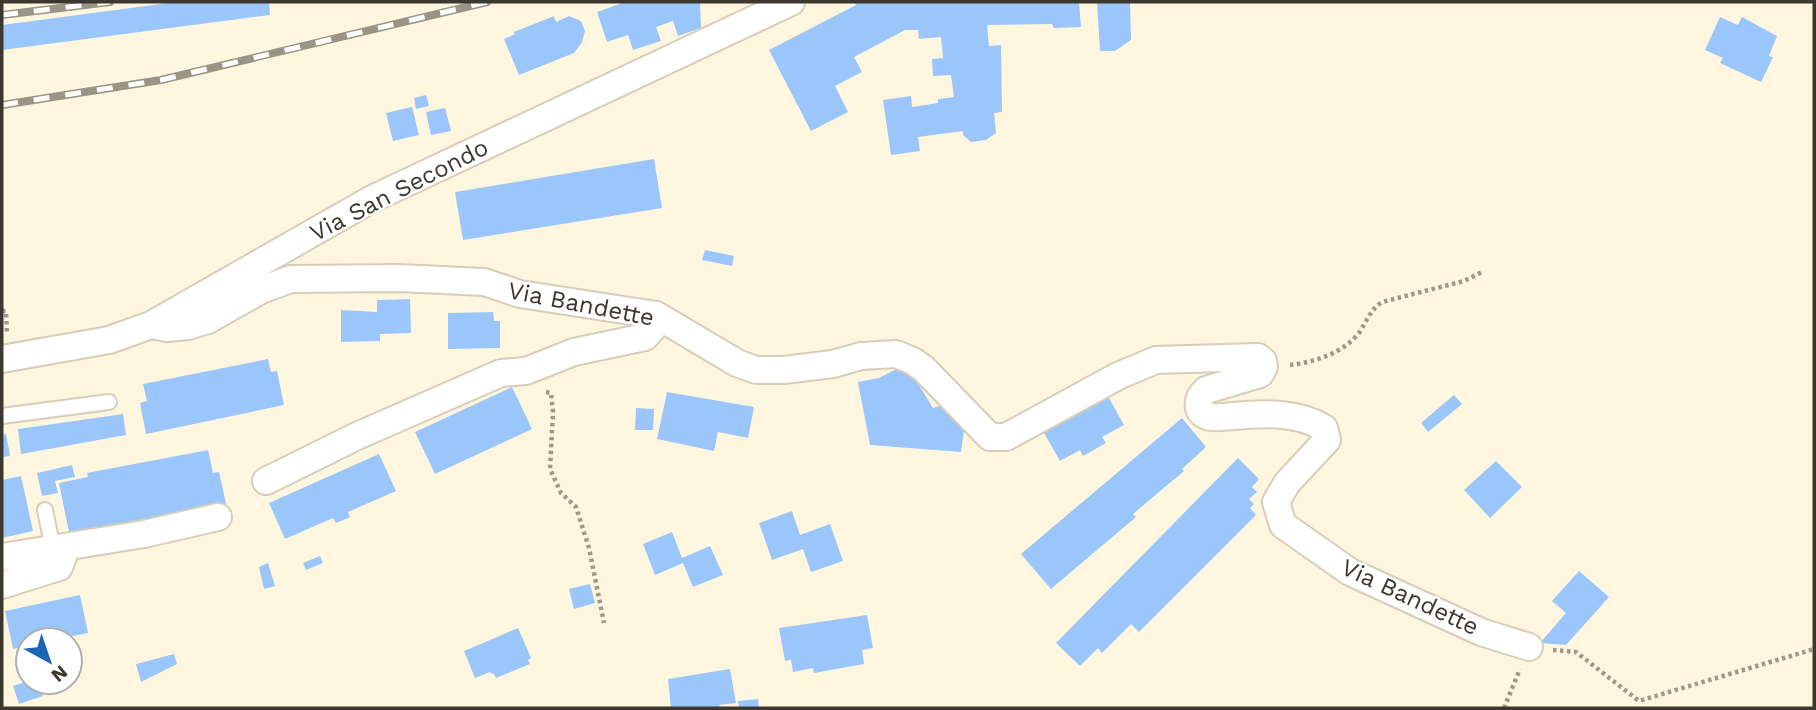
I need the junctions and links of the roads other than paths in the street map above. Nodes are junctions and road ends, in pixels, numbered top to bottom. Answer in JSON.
{"nodes":[{"id":1,"x":791,"y":2,"type":"edge"},
{"id":2,"x":656,"y":315,"type":"junction"},
{"id":3,"x":151,"y":325,"type":"junction"},
{"id":4,"x":2,"y":359,"type":"edge"},
{"id":5,"x":109,"y":402,"type":"dead end"},
{"id":6,"x":2,"y":416,"type":"edge"},
{"id":7,"x":265,"y":481,"type":"dead end"},
{"id":8,"x":45,"y":510,"type":"dead end"},
{"id":9,"x":218,"y":517,"type":"dead end"},
{"id":10,"x":54,"y":549,"type":"junction"},
{"id":11,"x":2,"y":557,"type":"edge"},
{"id":12,"x":2,"y":585,"type":"edge"},
{"id":13,"x":1529,"y":647,"type":"road end"}],
"edges":[{"from":1,"to":3,"type":"street","name":"Via San Secondo"},
{"from":2,"to":3,"type":"street","name":"Via Bandette"},
{"from":2,"to":7,"type":"street"},
{"from":2,"to":13,"type":"street","name":"Via Bandette"},
{"from":3,"to":4,"type":"street","name":"Via San Secondo"},
{"from":5,"to":6,"type":"lane"},
{"from":8,"to":10,"type":"lane"},
{"from":9,"to":10,"type":"street"},
{"from":10,"to":11,"type":"street"},
{"from":10,"to":12,"type":"street"}]}
